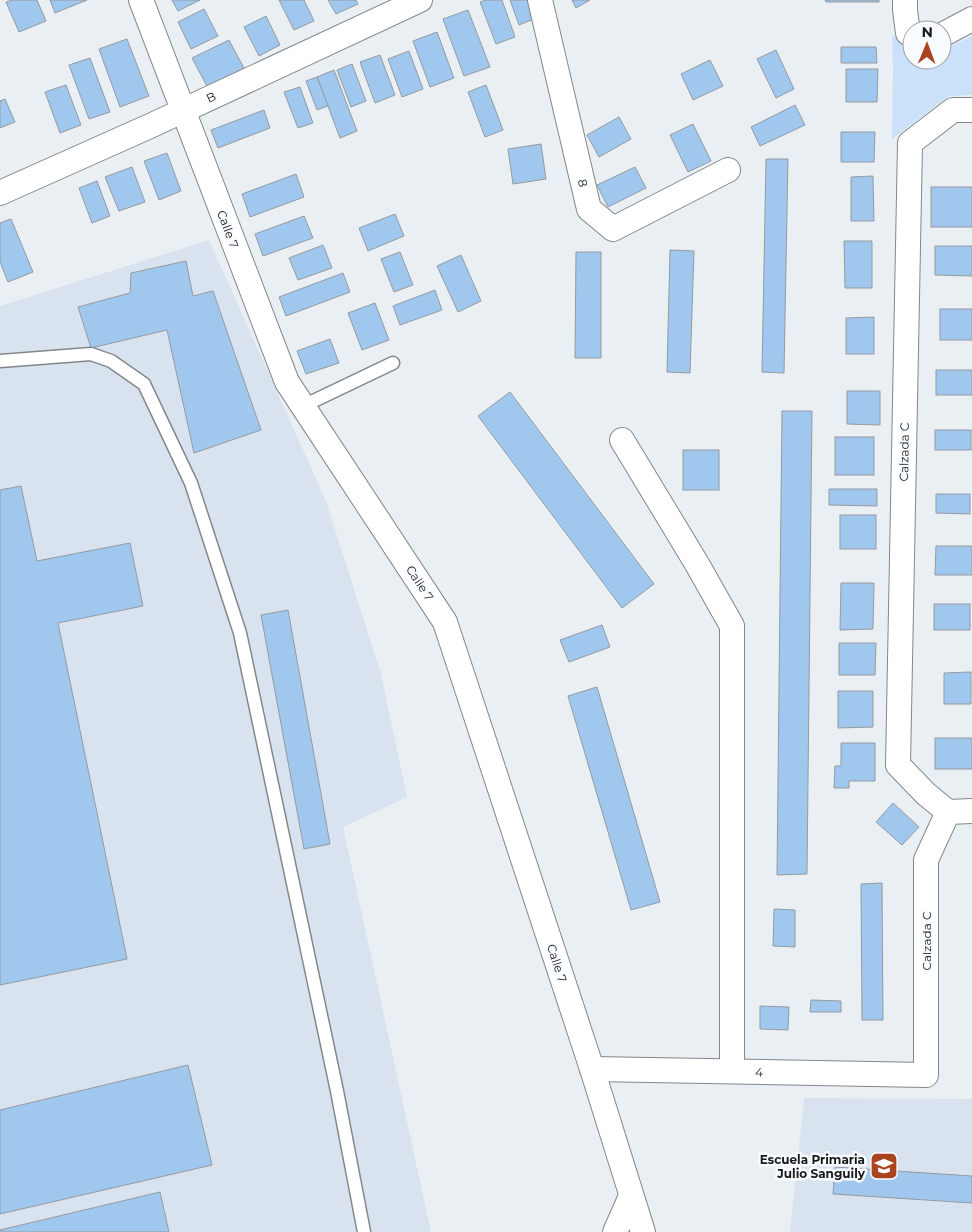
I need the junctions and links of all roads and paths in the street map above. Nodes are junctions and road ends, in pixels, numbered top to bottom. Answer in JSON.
{"nodes":[{"id":1,"x":141,"y":0,"type":"edge"},
{"id":2,"x":420,"y":0,"type":"edge"},
{"id":3,"x":540,"y":0,"type":"edge"},
{"id":4,"x":905,"y":0,"type":"edge"},
{"id":5,"x":972,"y":19,"type":"edge"},
{"id":6,"x":906,"y":20,"type":"edge"},
{"id":7,"x":952,"y":30,"type":"edge"},
{"id":8,"x":183,"y":110,"type":"junction"},
{"id":9,"x":972,"y":110,"type":"edge"},
{"id":10,"x":728,"y":170,"type":"dead end"},
{"id":11,"x":0,"y":193,"type":"edge"},
{"id":12,"x":0,"y":361,"type":"edge"},
{"id":13,"x":393,"y":363,"type":"dead end"},
{"id":14,"x":302,"y":406,"type":"junction"},
{"id":15,"x":622,"y":440,"type":"dead end"},
{"id":16,"x":972,"y":811,"type":"edge"},
{"id":17,"x":948,"y":812,"type":"junction"},
{"id":18,"x":592,"y":1069,"type":"junction"},
{"id":19,"x":732,"y":1071,"type":"junction"},
{"id":20,"x":926,"y":1075,"type":"joint"},
{"id":21,"x":631,"y":1196,"type":"junction"},
{"id":22,"x":364,"y":1232,"type":"edge"},
{"id":23,"x":615,"y":1232,"type":"edge"},
{"id":24,"x":643,"y":1232,"type":"edge"}],
"edges":[{"from":1,"to":8,"type":"street","name":"Calle 7"},
{"from":2,"to":8,"type":"street","name":"B"},
{"from":3,"to":10,"type":"street","name":"8"},
{"from":4,"to":6,"type":"street"},
{"from":5,"to":7,"type":"street"},
{"from":8,"to":11,"type":"street","name":"B"},
{"from":8,"to":14,"type":"street","name":"Calle 7"},
{"from":9,"to":17,"type":"street","name":"Calzada C"},
{"from":12,"to":22,"type":"lane"},
{"from":13,"to":14,"type":"lane"},
{"from":14,"to":18,"type":"street","name":"Calle 7"},
{"from":15,"to":19,"type":"street"},
{"from":16,"to":17,"type":"street"},
{"from":17,"to":20,"type":"street","name":"Calzada C"},
{"from":18,"to":19,"type":"street","name":"4"},
{"from":18,"to":21,"type":"street","name":"Calle 7"},
{"from":19,"to":20,"type":"street","name":"4"},
{"from":21,"to":23,"type":"street"},
{"from":21,"to":24,"type":"street","name":"Calle 7"}]}
